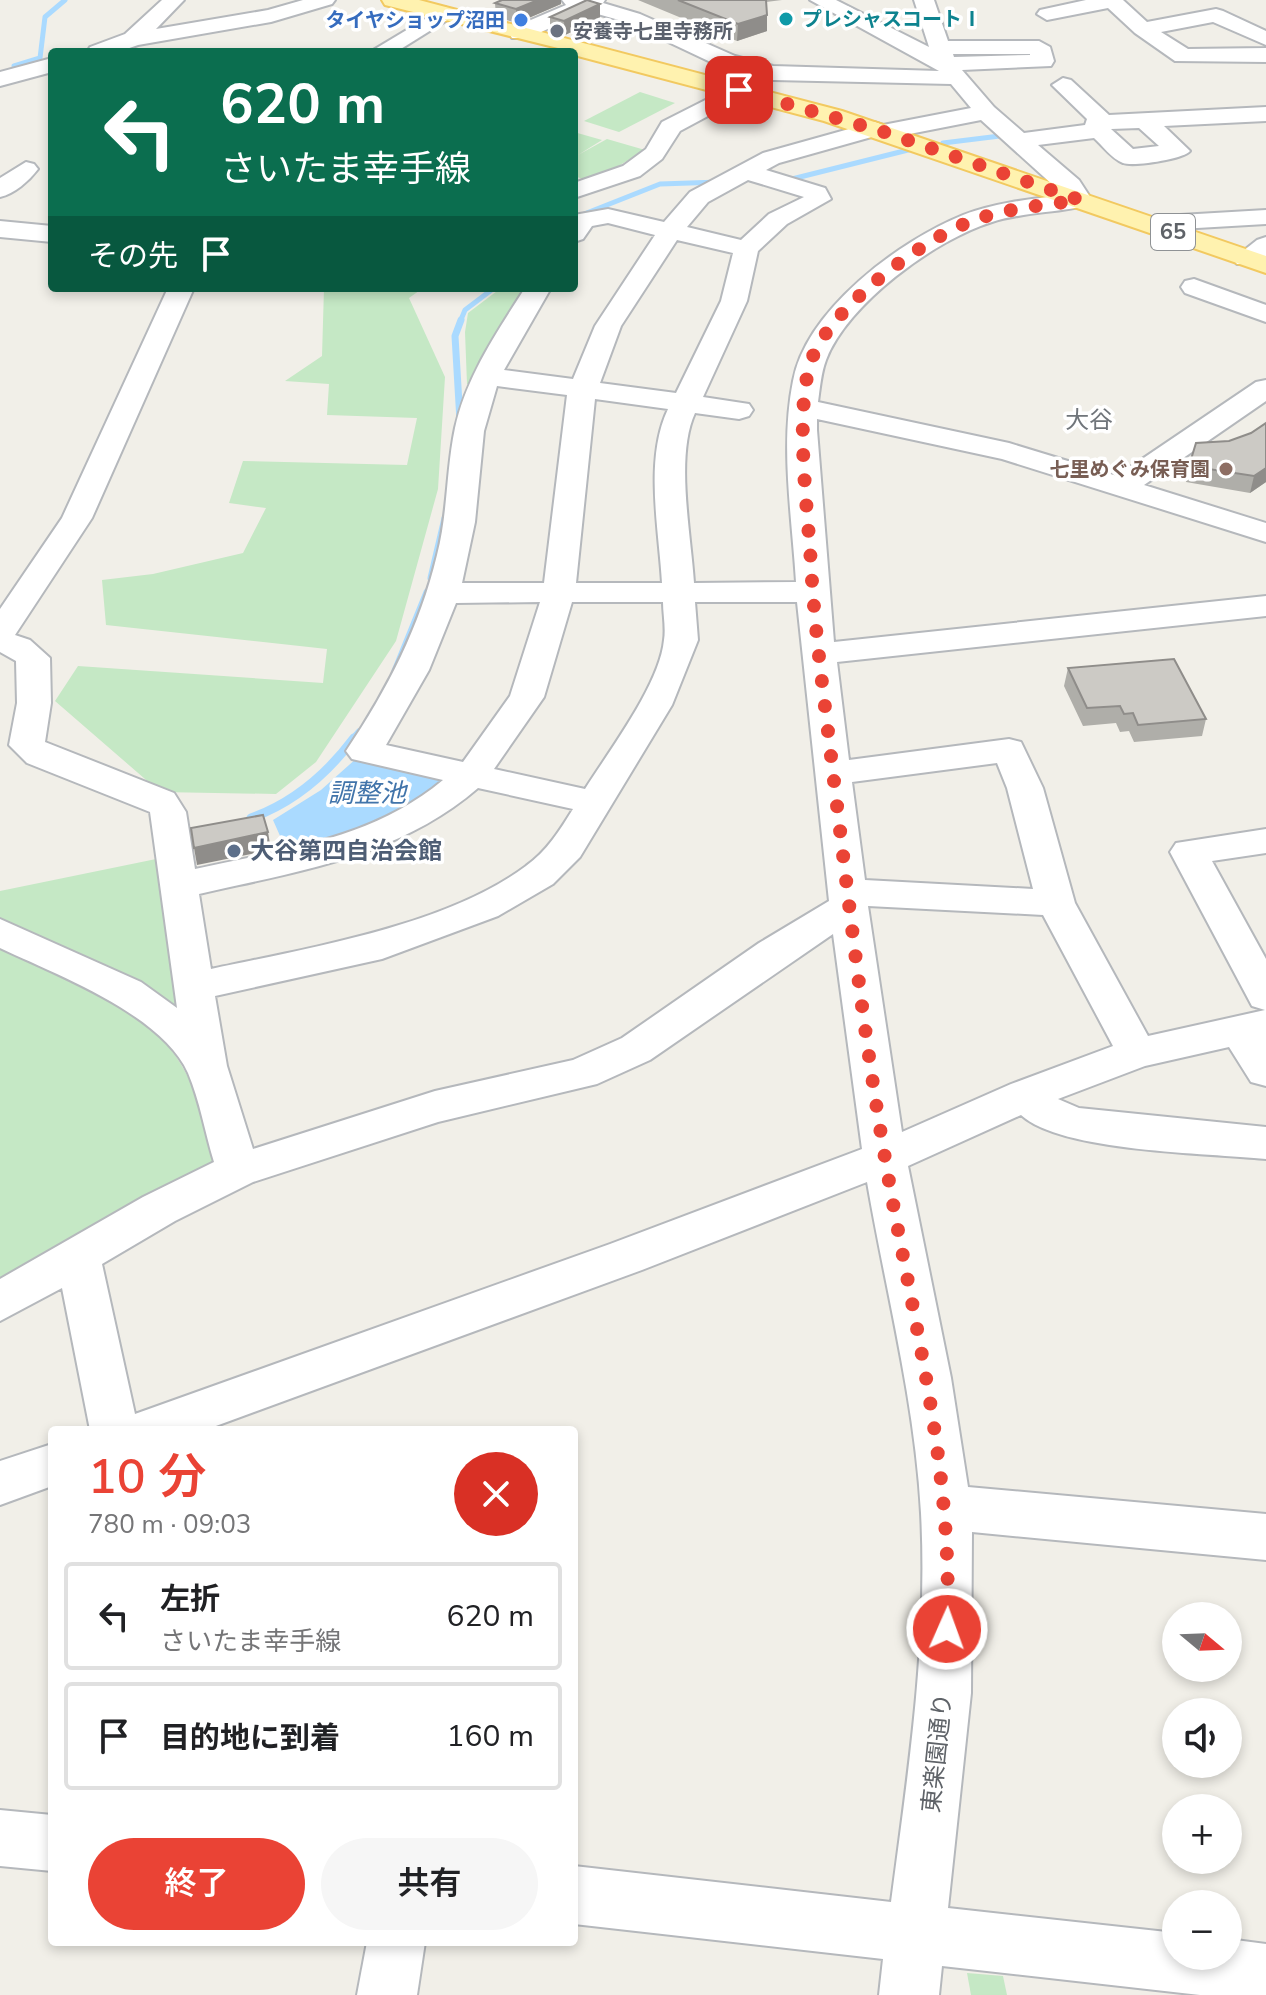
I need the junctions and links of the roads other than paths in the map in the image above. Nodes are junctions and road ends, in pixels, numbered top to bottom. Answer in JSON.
{"nodes":[{"id":1,"x":174,"y":0,"type":"edge"},
{"id":2,"x":325,"y":0,"type":"edge"},
{"id":3,"x":393,"y":0,"type":"edge"},
{"id":4,"x":820,"y":0,"type":"edge"},
{"id":5,"x":924,"y":0,"type":"edge"},
{"id":6,"x":1112,"y":0,"type":"edge"},
{"id":7,"x":583,"y":1,"type":"edge"},
{"id":8,"x":445,"y":13,"type":"junction"},
{"id":9,"x":1047,"y":14,"type":"dead end"},
{"id":10,"x":1142,"y":29,"type":"junction"},
{"id":11,"x":520,"y":33,"type":"junction"},
{"id":12,"x":133,"y":39,"type":"junction"},
{"id":13,"x":1266,"y":39,"type":"edge"},
{"id":14,"x":109,"y":48,"type":"edge"},
{"id":15,"x":388,"y":48,"type":"edge"},
{"id":16,"x":578,"y":48,"type":"edge"},
{"id":17,"x":578,"y":48,"type":"edge"},
{"id":18,"x":1266,"y":55,"type":"edge"},
{"id":19,"x":947,"y":64,"type":"junction"},
{"id":20,"x":48,"y":66,"type":"edge"},
{"id":21,"x":0,"y":79,"type":"edge"},
{"id":22,"x":1063,"y":85,"type":"dead end"},
{"id":23,"x":739,"y":90,"type":"junction"},
{"id":24,"x":986,"y":112,"type":"junction"},
{"id":25,"x":1266,"y":114,"type":"edge"},
{"id":26,"x":1143,"y":119,"type":"junction"},
{"id":27,"x":1101,"y":126,"type":"junction"},
{"id":28,"x":879,"y":130,"type":"junction"},
{"id":29,"x":1012,"y":137,"type":"junction"},
{"id":30,"x":0,"y":164,"type":"edge"},
{"id":31,"x":731,"y":178,"type":"junction"},
{"id":32,"x":0,"y":190,"type":"edge"},
{"id":33,"x":578,"y":190,"type":"edge"},
{"id":34,"x":1080,"y":200,"type":"junction"},
{"id":35,"x":1266,"y":217,"type":"edge"},
{"id":36,"x":1159,"y":227,"type":"junction"},
{"id":37,"x":578,"y":228,"type":"edge"},
{"id":38,"x":0,"y":229,"type":"edge"},
{"id":39,"x":670,"y":231,"type":"junction"},
{"id":40,"x":48,"y":234,"type":"edge"},
{"id":41,"x":746,"y":249,"type":"junction"},
{"id":42,"x":1259,"y":256,"type":"edge"},
{"id":43,"x":1194,"y":287,"type":"dead end"},
{"id":44,"x":179,"y":292,"type":"edge"},
{"id":45,"x":535,"y":292,"type":"edge"},
{"id":46,"x":1266,"y":314,"type":"edge"},
{"id":47,"x":487,"y":376,"type":"junction"},
{"id":48,"x":583,"y":389,"type":"junction"},
{"id":49,"x":1258,"y":401,"type":"edge"},
{"id":50,"x":686,"y":402,"type":"junction"},
{"id":51,"x":805,"y":408,"type":"junction"},
{"id":52,"x":739,"y":410,"type":"dead end"},
{"id":53,"x":1120,"y":488,"type":"junction"},
{"id":54,"x":1266,"y":533,"type":"edge"},
{"id":55,"x":677,"y":592,"type":"junction"},
{"id":56,"x":812,"y":592,"type":"junction"},
{"id":57,"x":441,"y":593,"type":"junction"},
{"id":58,"x":559,"y":593,"type":"junction"},
{"id":59,"x":1266,"y":606,"type":"edge"},
{"id":60,"x":0,"y":633,"type":"edge"},
{"id":61,"x":0,"y":641,"type":"edge"},
{"id":62,"x":818,"y":654,"type":"junction"},
{"id":63,"x":17,"y":701,"type":"edge"},
{"id":64,"x":833,"y":773,"type":"junction"},
{"id":65,"x":472,"y":774,"type":"junction"},
{"id":66,"x":597,"y":803,"type":"junction"},
{"id":67,"x":1266,"y":841,"type":"edge"},
{"id":68,"x":177,"y":886,"type":"junction"},
{"id":69,"x":847,"y":899,"type":"junction"},
{"id":70,"x":1056,"y":903,"type":"junction"},
{"id":71,"x":0,"y":932,"type":"edge"},
{"id":72,"x":196,"y":986,"type":"junction"},
{"id":73,"x":1266,"y":996,"type":"edge"},
{"id":74,"x":1252,"y":1026,"type":"edge"},
{"id":75,"x":1137,"y":1053,"type":"junction"},
{"id":76,"x":206,"y":1066,"type":"junction"},
{"id":77,"x":1266,"y":1071,"type":"edge"},
{"id":78,"x":1026,"y":1095,"type":"junction"},
{"id":79,"x":1266,"y":1143,"type":"edge"},
{"id":80,"x":885,"y":1158,"type":"junction"},
{"id":81,"x":238,"y":1170,"type":"junction"},
{"id":82,"x":78,"y":1258,"type":"junction"},
{"id":83,"x":0,"y":1302,"type":"edge"},
{"id":84,"x":113,"y":1426,"type":"edge"},
{"id":85,"x":159,"y":1426,"type":"edge"},
{"id":86,"x":48,"y":1466,"type":"edge"},
{"id":87,"x":0,"y":1483,"type":"edge"},
{"id":88,"x":946,"y":1507,"type":"junction"},
{"id":89,"x":1266,"y":1537,"type":"edge"},
{"id":90,"x":0,"y":1838,"type":"edge"},
{"id":91,"x":48,"y":1843,"type":"edge"},
{"id":92,"x":578,"y":1895,"type":"edge"},
{"id":93,"x":915,"y":1934,"type":"junction"},
{"id":94,"x":395,"y":1946,"type":"edge"},
{"id":95,"x":1266,"y":1973,"type":"edge"},
{"id":96,"x":387,"y":1995,"type":"edge"},
{"id":97,"x":909,"y":1995,"type":"edge"}],
"edges":[{"from":1,"to":12,"type":"street"},
{"from":2,"to":12,"type":"street"},
{"from":3,"to":8,"type":"main road","number":"65"},
{"from":4,"to":19,"type":"street"},
{"from":5,"to":19,"type":"street"},
{"from":6,"to":9,"type":"street"},
{"from":6,"to":10,"type":"street"},
{"from":7,"to":11,"type":"street"},
{"from":7,"to":19,"type":"street"},
{"from":8,"to":11,"type":"main road","number":"65"},
{"from":8,"to":15,"type":"street"},
{"from":10,"to":13,"type":"street"},
{"from":10,"to":18,"type":"street"},
{"from":11,"to":16,"type":"main road","number":"65"},
{"from":12,"to":14,"type":"street"},
{"from":17,"to":23,"type":"main road","number":"65"},
{"from":19,"to":24,"type":"street"},
{"from":20,"to":21,"type":"street"},
{"from":22,"to":27,"type":"street"},
{"from":23,"to":28,"type":"main road","number":"65"},
{"from":23,"to":33,"type":"street"},
{"from":24,"to":28,"type":"street"},
{"from":24,"to":29,"type":"street"},
{"from":25,"to":26,"type":"street"},
{"from":26,"to":27,"type":"street"},
{"from":26,"to":27,"type":"street"},
{"from":27,"to":29,"type":"street"},
{"from":28,"to":31,"type":"street"},
{"from":28,"to":34,"type":"main road","number":"65"},
{"from":29,"to":34,"type":"street"},
{"from":30,"to":32,"type":"street"},
{"from":31,"to":39,"type":"street"},
{"from":31,"to":41,"type":"street"},
{"from":34,"to":36,"type":"main road","number":"65"},
{"from":34,"to":51,"type":"street","name":"東楽園通り"},
{"from":35,"to":36,"type":"street"},
{"from":36,"to":42,"type":"main road","number":"65"},
{"from":37,"to":39,"type":"street"},
{"from":38,"to":40,"type":"street"},
{"from":39,"to":41,"type":"street"},
{"from":39,"to":48,"type":"street"},
{"from":41,"to":50,"type":"street"},
{"from":43,"to":46,"type":"street"},
{"from":44,"to":60,"type":"street"},
{"from":45,"to":47,"type":"street"},
{"from":47,"to":48,"type":"street"},
{"from":47,"to":57,"type":"street"},
{"from":48,"to":50,"type":"street"},
{"from":48,"to":58,"type":"street"},
{"from":49,"to":53,"type":"street"},
{"from":50,"to":52,"type":"street"},
{"from":50,"to":55,"type":"street"},
{"from":51,"to":53,"type":"street"},
{"from":51,"to":56,"type":"street","name":"東楽園通り"},
{"from":53,"to":54,"type":"street"},
{"from":55,"to":56,"type":"street"},
{"from":55,"to":58,"type":"street"},
{"from":55,"to":66,"type":"street"},
{"from":56,"to":62,"type":"street","name":"東楽園通り"},
{"from":57,"to":58,"type":"street"},
{"from":57,"to":65,"type":"street"},
{"from":58,"to":65,"type":"street"},
{"from":59,"to":62,"type":"street"},
{"from":61,"to":63,"type":"street"},
{"from":62,"to":64,"type":"street","name":"東楽園通り"},
{"from":63,"to":68,"type":"street"},
{"from":64,"to":69,"type":"street","name":"東楽園通り"},
{"from":64,"to":70,"type":"street"},
{"from":65,"to":66,"type":"street"},
{"from":65,"to":68,"type":"street"},
{"from":66,"to":72,"type":"street"},
{"from":67,"to":73,"type":"street"},
{"from":68,"to":72,"type":"street"},
{"from":69,"to":70,"type":"street"},
{"from":69,"to":80,"type":"street","name":"東楽園通り"},
{"from":69,"to":81,"type":"street"},
{"from":70,"to":75,"type":"street"},
{"from":71,"to":76,"type":"street"},
{"from":72,"to":76,"type":"street"},
{"from":74,"to":75,"type":"street"},
{"from":74,"to":77,"type":"street"},
{"from":75,"to":78,"type":"street"},
{"from":76,"to":81,"type":"street"},
{"from":78,"to":79,"type":"street"},
{"from":78,"to":80,"type":"street"},
{"from":80,"to":85,"type":"street"},
{"from":80,"to":88,"type":"street","name":"東楽園通り"},
{"from":81,"to":82,"type":"street"},
{"from":82,"to":83,"type":"street"},
{"from":82,"to":84,"type":"street"},
{"from":86,"to":87,"type":"street"},
{"from":88,"to":89,"type":"street"},
{"from":88,"to":93,"type":"street","name":"東楽園通り"},
{"from":90,"to":91,"type":"street"},
{"from":92,"to":93,"type":"street"},
{"from":93,"to":95,"type":"street"},
{"from":93,"to":97,"type":"street","name":"東楽園通り"},
{"from":94,"to":96,"type":"street"}]}
